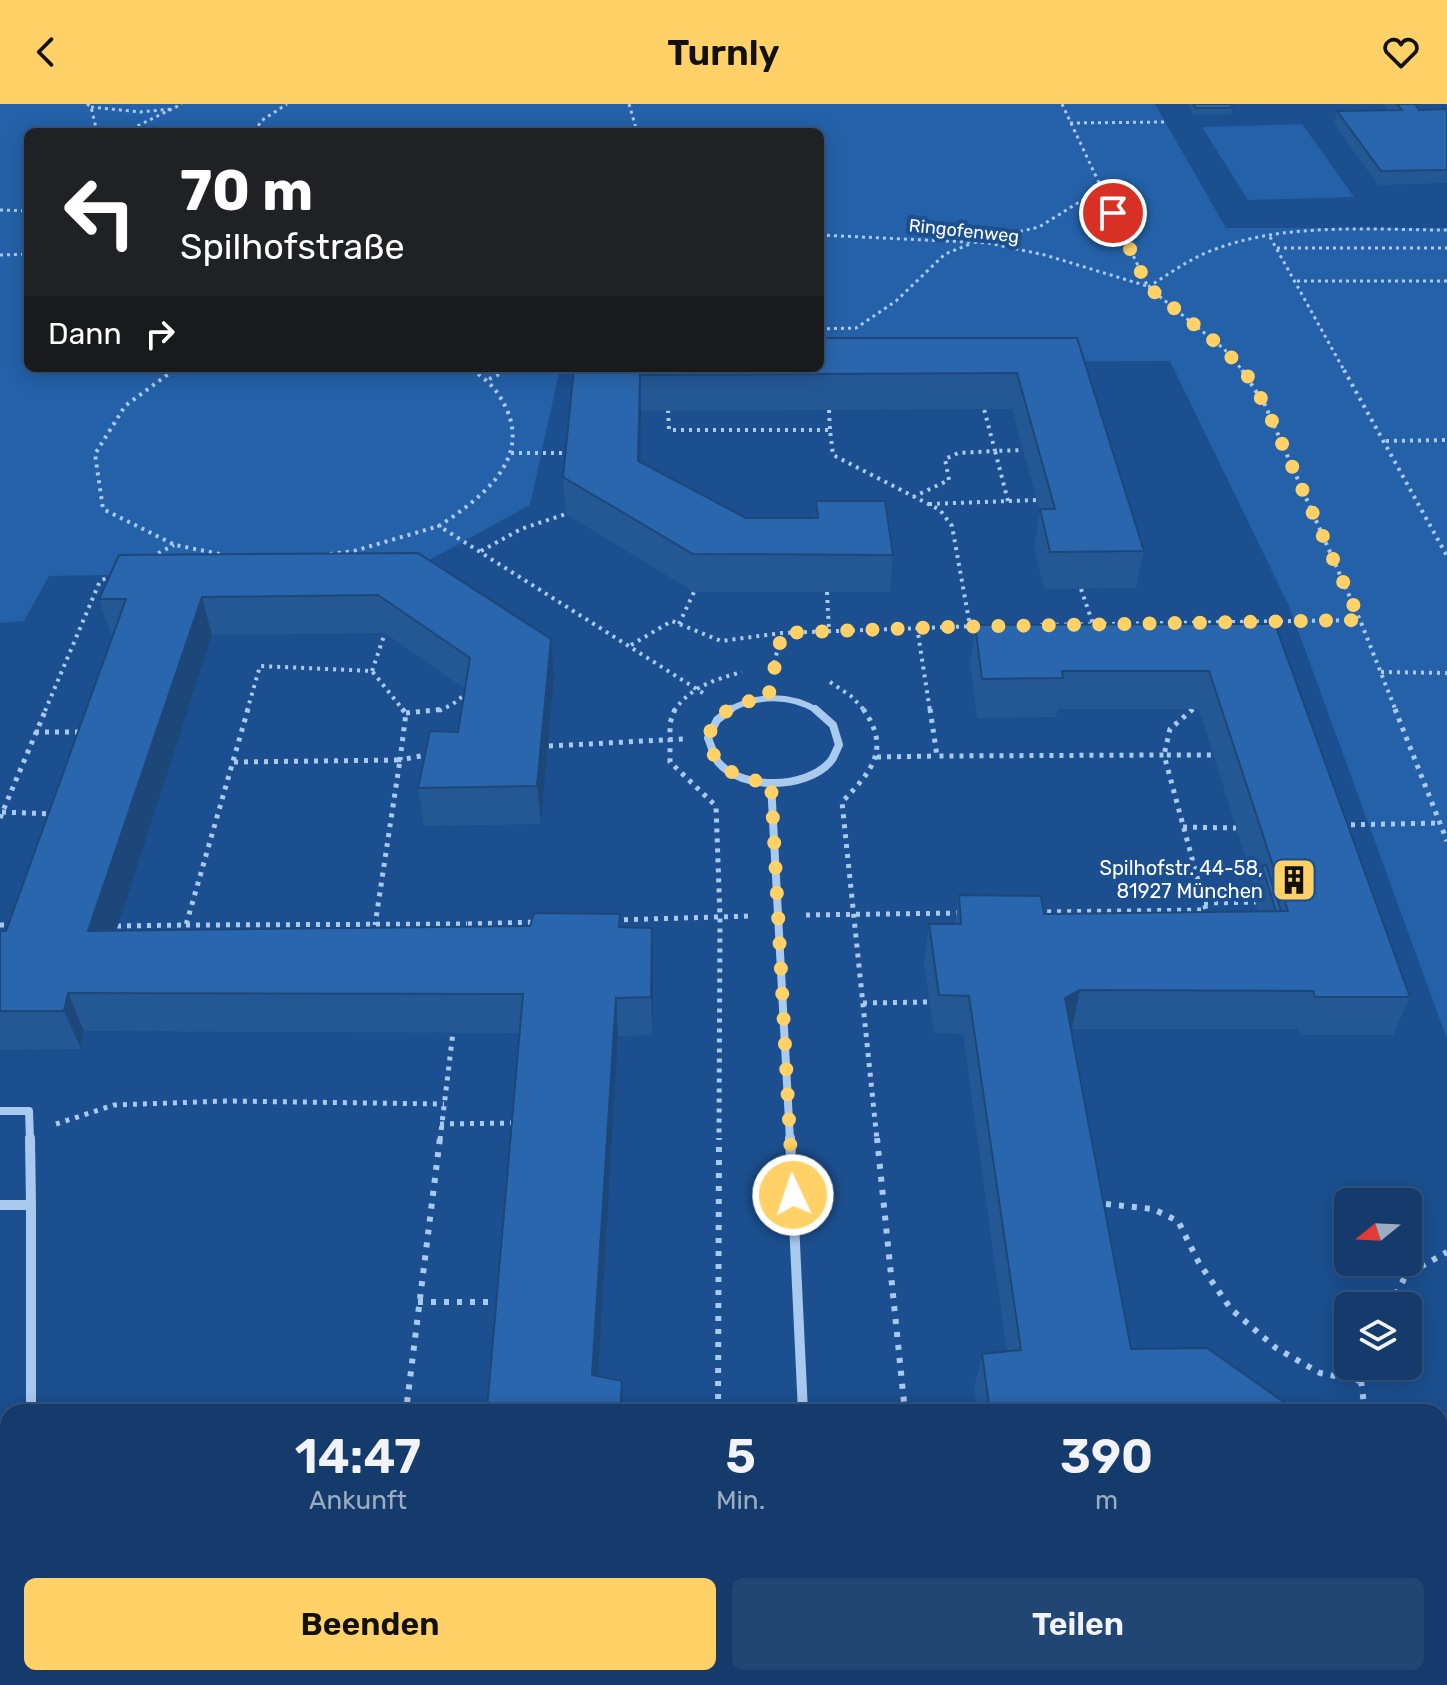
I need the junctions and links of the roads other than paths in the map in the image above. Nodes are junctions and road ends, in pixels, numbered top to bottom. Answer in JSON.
{"nodes":[{"id":1,"x":771,"y":783,"type":"junction"},
{"id":2,"x":0,"y":1111,"type":"edge"},
{"id":3,"x":0,"y":1205,"type":"edge"},
{"id":4,"x":31,"y":1205,"type":"junction"},
{"id":5,"x":31,"y":1404,"type":"edge"},
{"id":6,"x":803,"y":1404,"type":"edge"}],
"edges":[{"from":1,"to":1,"type":"street"},
{"from":1,"to":6,"type":"street"},
{"from":2,"to":4,"type":"street"},
{"from":3,"to":4,"type":"street"},
{"from":4,"to":5,"type":"street"}]}
